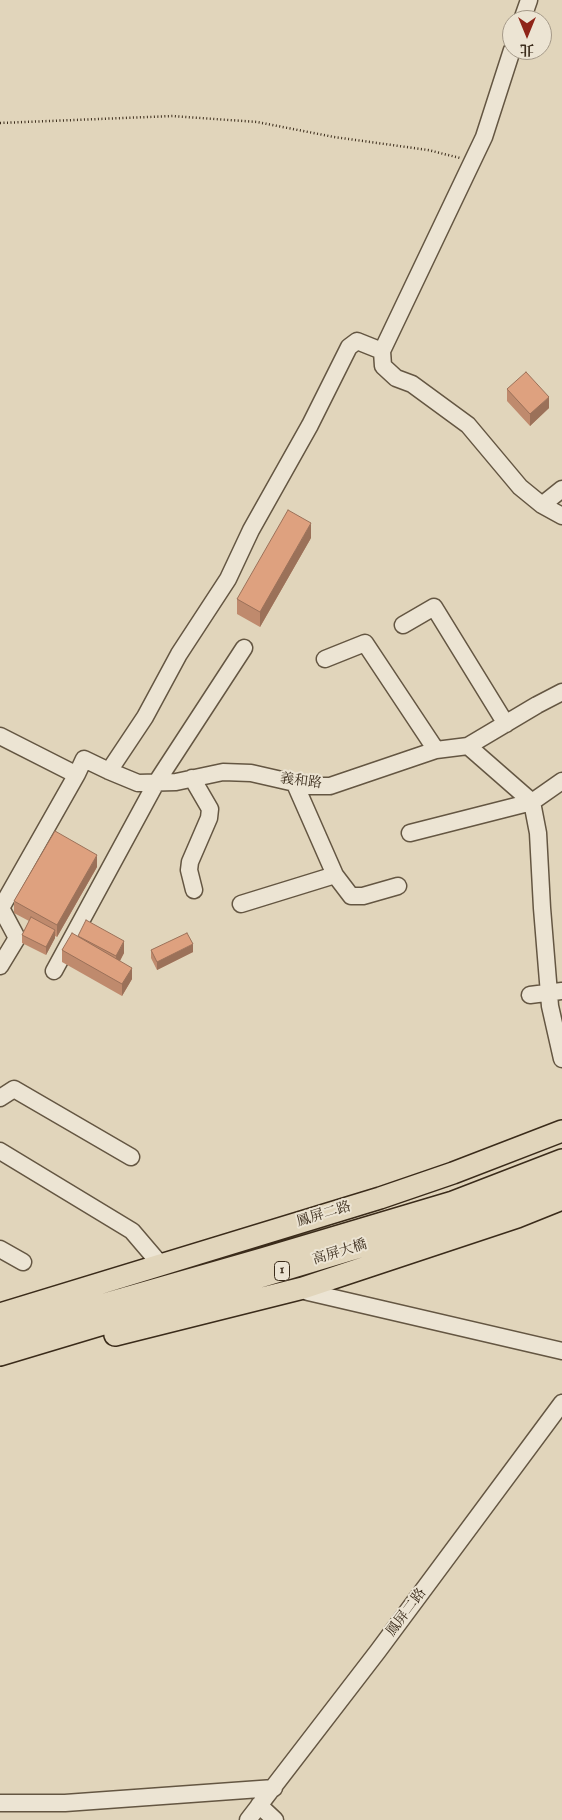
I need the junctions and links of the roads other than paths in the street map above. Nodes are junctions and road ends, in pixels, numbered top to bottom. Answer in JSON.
{"nodes":[{"id":1,"x":509,"y":60,"type":"edge"},
{"id":2,"x":382,"y":350,"type":"junction"},
{"id":3,"x":562,"y":489,"type":"edge"},
{"id":4,"x":542,"y":505,"type":"junction"},
{"id":5,"x":562,"y":516,"type":"edge"},
{"id":6,"x":403,"y":625,"type":"dead end"},
{"id":7,"x":244,"y":648,"type":"dead end"},
{"id":8,"x":325,"y":659,"type":"dead end"},
{"id":9,"x":562,"y":692,"type":"edge"},
{"id":10,"x":506,"y":724,"type":"junction"},
{"id":11,"x":0,"y":736,"type":"edge"},
{"id":12,"x":468,"y":746,"type":"junction"},
{"id":13,"x":436,"y":750,"type":"junction"},
{"id":14,"x":109,"y":771,"type":"junction"},
{"id":15,"x":77,"y":774,"type":"junction"},
{"id":16,"x":192,"y":778,"type":"junction"},
{"id":17,"x":562,"y":781,"type":"edge"},
{"id":18,"x":156,"y":783,"type":"junction"},
{"id":19,"x":295,"y":784,"type":"junction"},
{"id":20,"x":532,"y":802,"type":"junction"},
{"id":21,"x":410,"y":833,"type":"dead end"},
{"id":22,"x":335,"y":875,"type":"junction"},
{"id":23,"x":398,"y":886,"type":"dead end"},
{"id":24,"x":194,"y":890,"type":"dead end"},
{"id":25,"x":242,"y":904,"type":"dead end"},
{"id":26,"x":0,"y":966,"type":"edge"},
{"id":27,"x":54,"y":971,"type":"dead end"},
{"id":28,"x":556,"y":992,"type":"edge"},
{"id":29,"x":530,"y":995,"type":"dead end"},
{"id":30,"x":562,"y":1059,"type":"edge"},
{"id":31,"x":0,"y":1098,"type":"edge"},
{"id":32,"x":562,"y":1131,"type":"edge"},
{"id":33,"x":0,"y":1151,"type":"edge"},
{"id":34,"x":131,"y":1157,"type":"dead end"},
{"id":35,"x":562,"y":1160,"type":"edge"},
{"id":36,"x":562,"y":1179,"type":"edge"},
{"id":37,"x":562,"y":1199,"type":"edge"},
{"id":38,"x":0,"y":1249,"type":"edge"},
{"id":39,"x":23,"y":1262,"type":"dead end"},
{"id":40,"x":161,"y":1265,"type":"junction"},
{"id":41,"x":303,"y":1288,"type":"junction"},
{"id":42,"x":0,"y":1314,"type":"edge"},
{"id":43,"x":0,"y":1334,"type":"edge"},
{"id":44,"x":562,"y":1352,"type":"edge"},
{"id":45,"x":0,"y":1355,"type":"edge"},
{"id":46,"x":0,"y":1369,"type":"edge"},
{"id":47,"x":562,"y":1404,"type":"edge"},
{"id":48,"x":274,"y":1788,"type":"junction"},
{"id":49,"x":0,"y":1803,"type":"edge"},
{"id":50,"x":260,"y":1805,"type":"junction"},
{"id":51,"x":248,"y":1820,"type":"edge"},
{"id":52,"x":276,"y":1820,"type":"edge"}],
"edges":[{"from":1,"to":2,"type":"street"},
{"from":2,"to":4,"type":"street"},
{"from":2,"to":14,"type":"street"},
{"from":3,"to":4,"type":"street"},
{"from":4,"to":5,"type":"street"},
{"from":6,"to":10,"type":"street"},
{"from":7,"to":18,"type":"street"},
{"from":8,"to":13,"type":"street"},
{"from":9,"to":10,"type":"street","name":"義和路"},
{"from":10,"to":12,"type":"street","name":"義和路"},
{"from":11,"to":15,"type":"street"},
{"from":12,"to":13,"type":"street","name":"義和路"},
{"from":12,"to":20,"type":"street"},
{"from":13,"to":19,"type":"street","name":"義和路"},
{"from":14,"to":15,"type":"street","name":"義和路"},
{"from":14,"to":18,"type":"street","name":"義和路"},
{"from":15,"to":26,"type":"street"},
{"from":16,"to":18,"type":"street","name":"義和路"},
{"from":16,"to":19,"type":"street","name":"義和路"},
{"from":16,"to":24,"type":"street"},
{"from":17,"to":20,"type":"street"},
{"from":18,"to":27,"type":"street"},
{"from":19,"to":22,"type":"street"},
{"from":20,"to":21,"type":"street"},
{"from":20,"to":28,"type":"street"},
{"from":22,"to":23,"type":"street"},
{"from":22,"to":25,"type":"street"},
{"from":28,"to":29,"type":"street"},
{"from":28,"to":30,"type":"street"},
{"from":31,"to":34,"type":"street"},
{"from":32,"to":40,"type":"main road","name":"鳳屏二路"},
{"from":33,"to":40,"type":"street"},
{"from":35,"to":43,"type":"main road","name":"高屏大橋","number":"1"},
{"from":36,"to":45,"type":"main road","name":"高屏大橋","number":"1"},
{"from":37,"to":41,"type":"main road","number":"1"},
{"from":38,"to":39,"type":"street"},
{"from":40,"to":42,"type":"main road","name":"鳳屏二路"},
{"from":41,"to":44,"type":"street"},
{"from":41,"to":46,"type":"main road","number":"1"},
{"from":47,"to":48,"type":"street","name":"鳳屏二路"},
{"from":48,"to":49,"type":"street"},
{"from":48,"to":50,"type":"street","name":"鳳屏二路"},
{"from":50,"to":51,"type":"street","name":"鳳屏二路"},
{"from":50,"to":52,"type":"street"}]}
